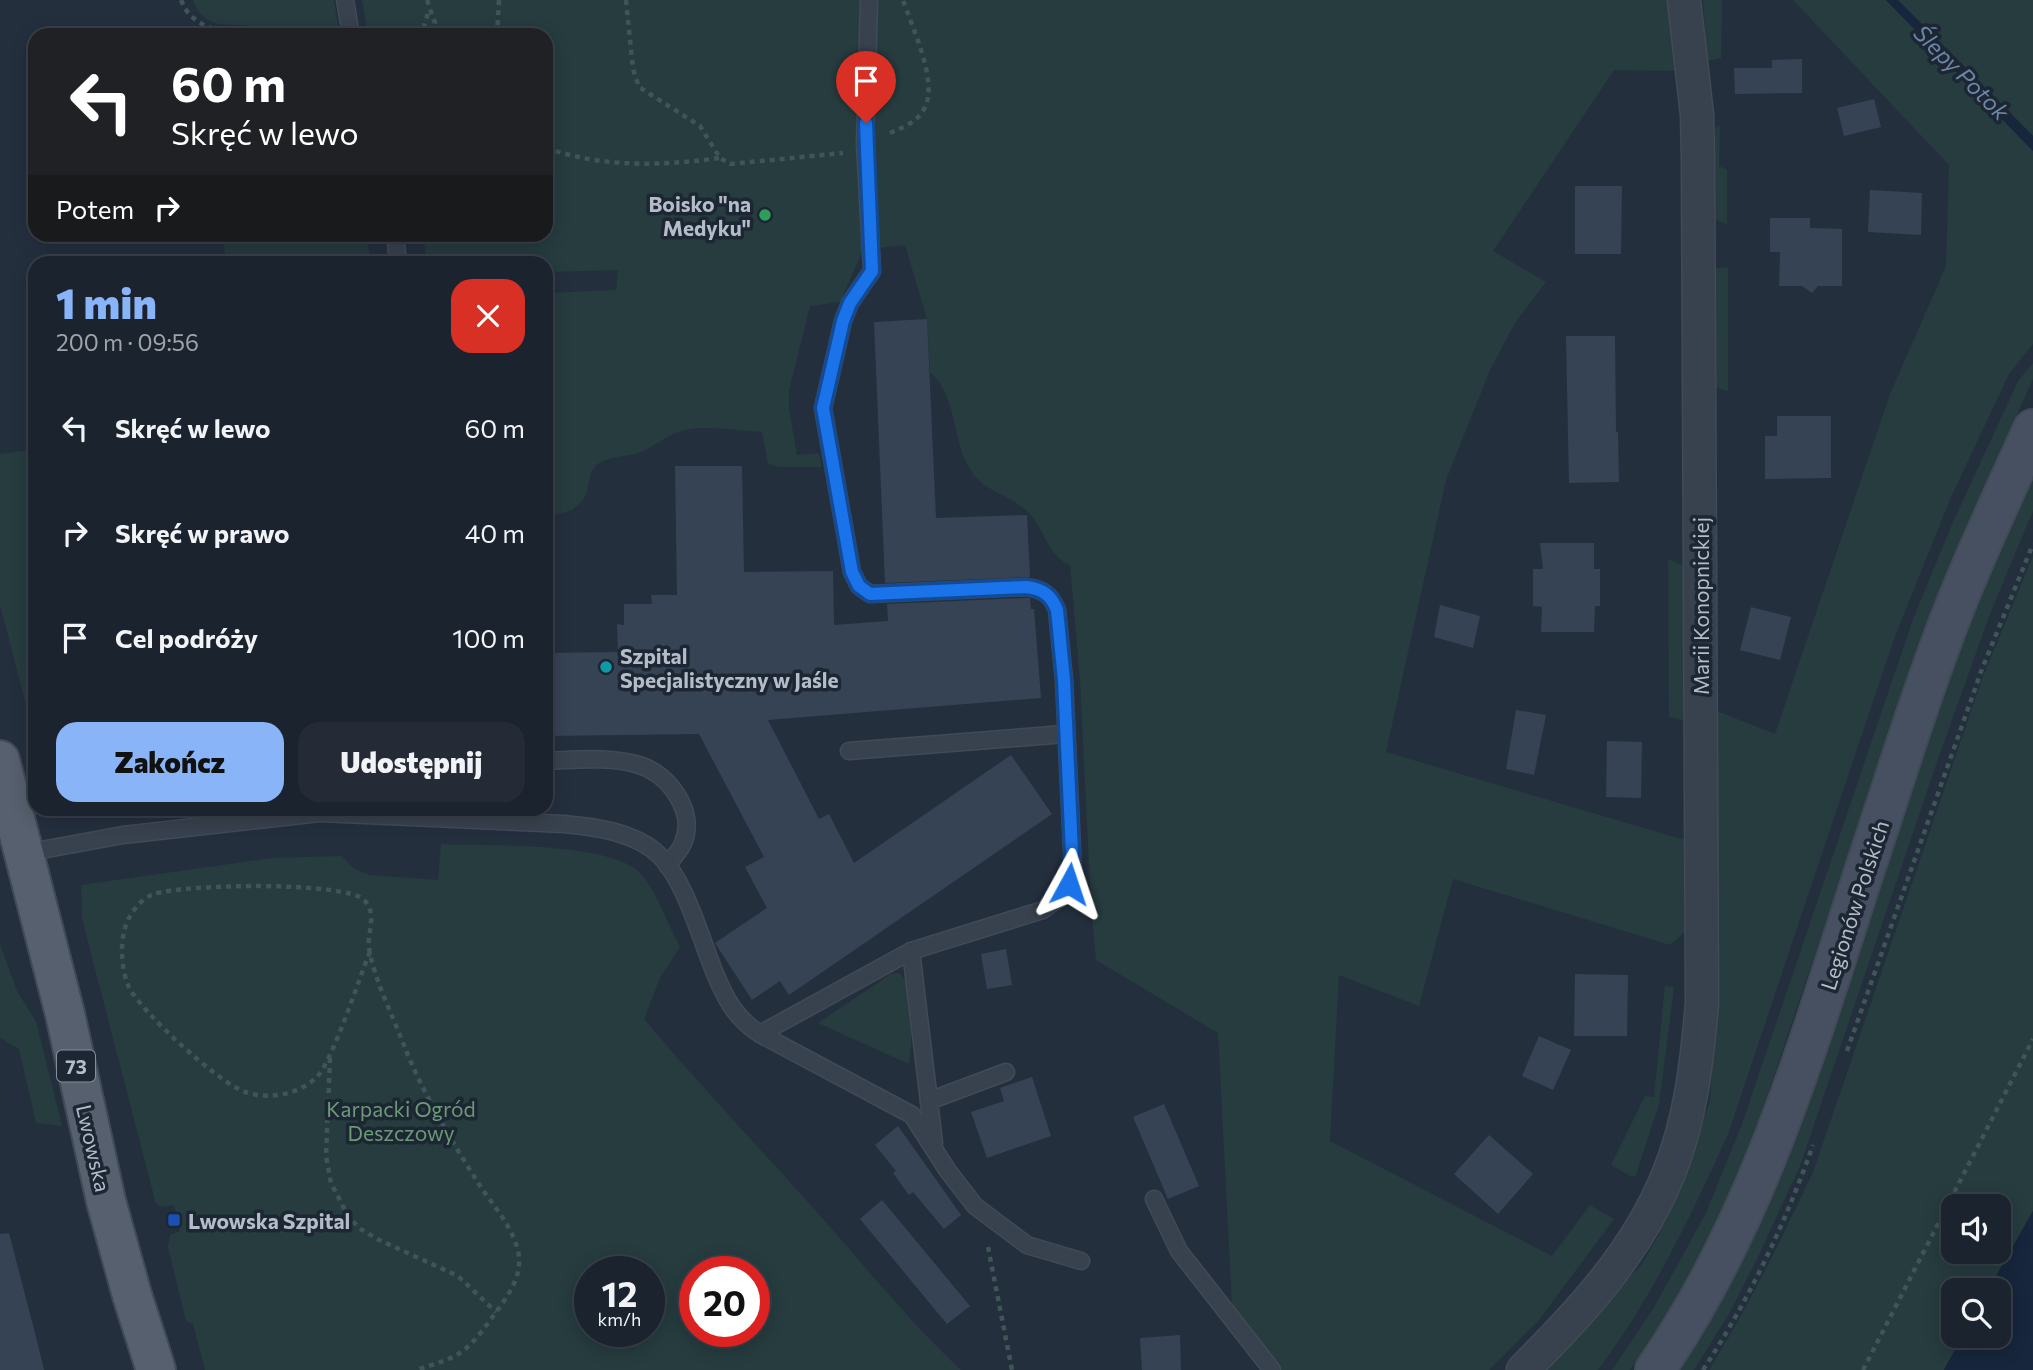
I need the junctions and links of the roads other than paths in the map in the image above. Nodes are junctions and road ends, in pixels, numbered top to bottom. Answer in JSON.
{"nodes":[{"id":1,"x":345,"y":0,"type":"edge"},
{"id":2,"x":869,"y":0,"type":"edge"},
{"id":3,"x":1684,"y":0,"type":"edge"},
{"id":4,"x":350,"y":28,"type":"edge"},
{"id":5,"x":2033,"y":429,"type":"edge"},
{"id":6,"x":1065,"y":734,"type":"junction"},
{"id":7,"x":849,"y":751,"type":"dead end"},
{"id":8,"x":0,"y":760,"type":"edge"},
{"id":9,"x":553,"y":761,"type":"edge"},
{"id":10,"x":279,"y":816,"type":"edge"},
{"id":11,"x":410,"y":816,"type":"edge"},
{"id":12,"x":25,"y":853,"type":"junction"},
{"id":13,"x":667,"y":865,"type":"junction"},
{"id":14,"x":911,"y":951,"type":"junction"},
{"id":15,"x":760,"y":1034,"type":"junction"},
{"id":16,"x":1006,"y":1072,"type":"dead end"},
{"id":17,"x":929,"y":1101,"type":"junction"},
{"id":18,"x":935,"y":1148,"type":"junction"},
{"id":19,"x":1154,"y":1199,"type":"dead end"},
{"id":20,"x":1081,"y":1261,"type":"dead end"},
{"id":21,"x":156,"y":1370,"type":"edge"},
{"id":22,"x":1272,"y":1370,"type":"edge"},
{"id":23,"x":1523,"y":1370,"type":"edge"},
{"id":24,"x":1655,"y":1370,"type":"edge"}],
"edges":[{"from":1,"to":4,"type":"lane"},
{"from":2,"to":6,"type":"lane"},
{"from":3,"to":23,"type":"street","name":"Marii Konopnickiej"},
{"from":5,"to":24,"type":"main road","name":"Legionów Polskich"},
{"from":6,"to":7,"type":"lane"},
{"from":6,"to":14,"type":"lane"},
{"from":8,"to":12,"type":"main road","name":"Lwowska","number":"73"},
{"from":9,"to":13,"type":"lane"},
{"from":10,"to":12,"type":"lane"},
{"from":11,"to":13,"type":"lane"},
{"from":12,"to":21,"type":"main road","name":"Lwowska","number":"73"},
{"from":13,"to":15,"type":"lane"},
{"from":14,"to":15,"type":"lane"},
{"from":14,"to":17,"type":"lane"},
{"from":15,"to":18,"type":"lane"},
{"from":16,"to":17,"type":"lane"},
{"from":17,"to":18,"type":"lane"},
{"from":18,"to":20,"type":"lane"},
{"from":19,"to":22,"type":"lane"}]}
